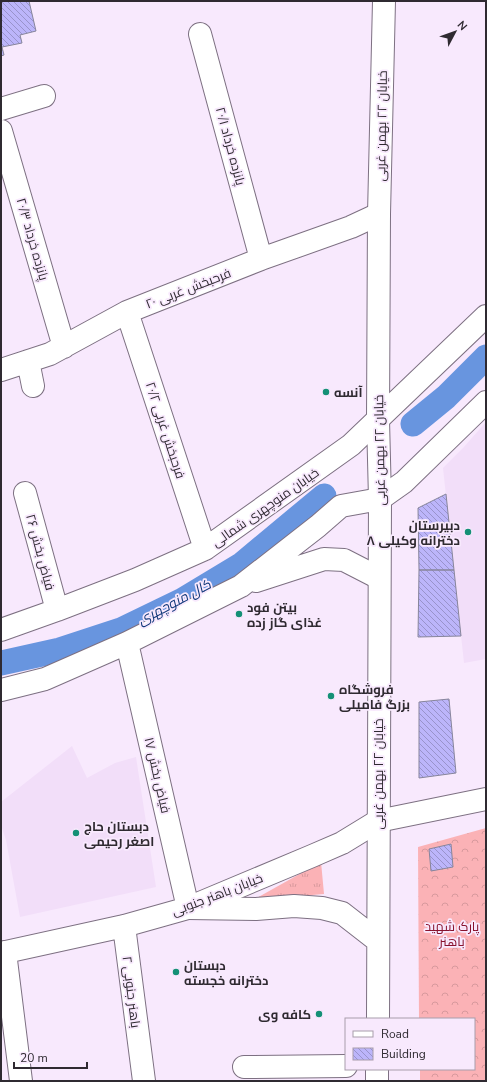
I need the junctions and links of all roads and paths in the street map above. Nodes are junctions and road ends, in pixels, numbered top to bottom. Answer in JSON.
{"nodes":[{"id":1,"x":381,"y":7,"type":"edge"},
{"id":2,"x":200,"y":34,"type":"dead end"},
{"id":3,"x":44,"y":96,"type":"dead end"},
{"id":4,"x":1,"y":109,"type":"edge"},
{"id":5,"x":1,"y":131,"type":"edge"},
{"id":6,"x":379,"y":214,"type":"junction"},
{"id":7,"x":261,"y":259,"type":"junction"},
{"id":8,"x":127,"y":312,"type":"junction"},
{"id":9,"x":486,"y":316,"type":"edge"},
{"id":10,"x":64,"y":347,"type":"junction"},
{"id":11,"x":28,"y":361,"type":"junction"},
{"id":12,"x":1,"y":370,"type":"edge"},
{"id":13,"x":33,"y":386,"type":"dead end"},
{"id":14,"x":486,"y":402,"type":"edge"},
{"id":15,"x":378,"y":420,"type":"junction"},
{"id":16,"x":25,"y":493,"type":"dead end"},
{"id":17,"x":380,"y":499,"type":"junction"},
{"id":18,"x":205,"y":549,"type":"junction"},
{"id":19,"x":379,"y":578,"type":"junction"},
{"id":20,"x":241,"y":586,"type":"junction"},
{"id":21,"x":58,"y":610,"type":"junction"},
{"id":22,"x":1,"y":630,"type":"edge"},
{"id":23,"x":127,"y":643,"type":"junction"},
{"id":24,"x":1,"y":690,"type":"edge"},
{"id":25,"x":486,"y":799,"type":"edge"},
{"id":26,"x":378,"y":821,"type":"junction"},
{"id":27,"x":188,"y":908,"type":"junction"},
{"id":28,"x":124,"y":926,"type":"junction"},
{"id":29,"x":378,"y":941,"type":"junction"},
{"id":30,"x":3,"y":953,"type":"edge"},
{"id":31,"x":378,"y":1018,"type":"edge"},
{"id":32,"x":244,"y":1066,"type":"dead end"},
{"id":33,"x":345,"y":1066,"type":"edge"},
{"id":34,"x":377,"y":1070,"type":"edge"},
{"id":35,"x":21,"y":1081,"type":"edge"},
{"id":36,"x":144,"y":1081,"type":"edge"},
{"id":37,"x":377,"y":1081,"type":"edge"}],
"edges":[{"from":1,"to":6,"type":"street","name":"خیابان ۲۲ بهمن غربی"},
{"from":2,"to":7,"type":"street","name":"پانزده خرداد ۲۰/۱"},
{"from":3,"to":4,"type":"street"},
{"from":5,"to":10,"type":"street","name":"پانزده خرداد ۲۰/۳"},
{"from":6,"to":7,"type":"street","name":"فرحبخش غربی ۲۰"},
{"from":6,"to":15,"type":"street","name":"خیابان ۲۲ بهمن غربی"},
{"from":7,"to":8,"type":"street","name":"فرحبخش غربی ۲۰"},
{"from":8,"to":10,"type":"street","name":"فرحبخش غربی ۲۰"},
{"from":8,"to":18,"type":"street","name":"فرحبخش غربی ۲۰/۲"},
{"from":9,"to":15,"type":"street","name":"خیابان منوچهری شمالی"},
{"from":10,"to":11,"type":"street","name":"فرحبخش غربی ۲۰"},
{"from":11,"to":12,"type":"street","name":"فرحبخش غربی ۲۰"},
{"from":11,"to":13,"type":"street"},
{"from":14,"to":17,"type":"street"},
{"from":15,"to":17,"type":"street","name":"خیابان ۲۲ بهمن غربی"},
{"from":15,"to":18,"type":"street","name":"خیابان منوچهری شمالی"},
{"from":16,"to":21,"type":"street","name":"فیاض بخش ۲۶"},
{"from":17,"to":19,"type":"street","name":"خیابان ۲۲ بهمن غربی"},
{"from":17,"to":20,"type":"street"},
{"from":18,"to":21,"type":"street","name":"خیابان منوچهری شمالی"},
{"from":19,"to":20,"type":"street"},
{"from":19,"to":26,"type":"street","name":"خیابان ۲۲ بهمن غربی"},
{"from":20,"to":23,"type":"street"},
{"from":21,"to":22,"type":"street","name":"خیابان منوچهری شمالی"},
{"from":23,"to":24,"type":"street"},
{"from":23,"to":27,"type":"street","name":"فیاض بخش ۱۷"},
{"from":25,"to":26,"type":"street","name":"خیابان باهنر جنوبی"},
{"from":26,"to":27,"type":"street","name":"خیابان باهنر جنوبی"},
{"from":26,"to":29,"type":"street","name":"خیابان ۲۲ بهمن غربی"},
{"from":27,"to":28,"type":"street","name":"خیابان باهنر جنوبی"},
{"from":27,"to":29,"type":"street"},
{"from":28,"to":30,"type":"street","name":"خیابان باهنر جنوبی"},
{"from":28,"to":36,"type":"street","name":"باهنر جنوبی ۲"},
{"from":29,"to":31,"type":"street","name":"خیابان ۲۲ بهمن غربی"},
{"from":30,"to":35,"type":"street"},
{"from":32,"to":33,"type":"street"},
{"from":34,"to":37,"type":"street"}]}
